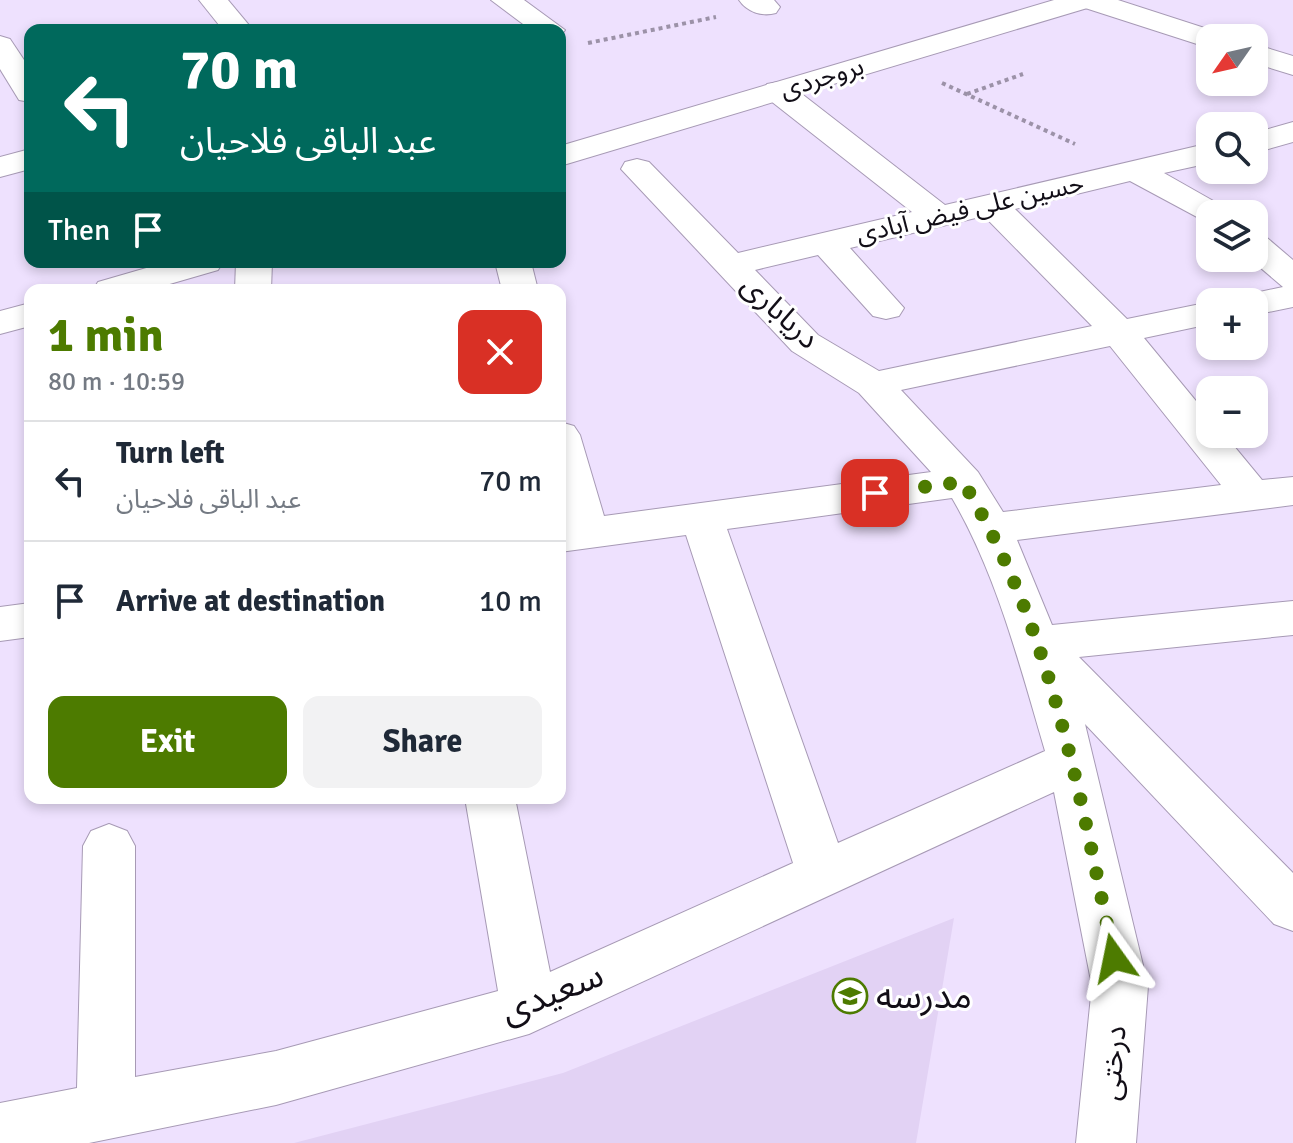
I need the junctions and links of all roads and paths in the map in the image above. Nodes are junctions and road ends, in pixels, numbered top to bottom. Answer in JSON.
{"nodes":[{"id":1,"x":213,"y":0,"type":"edge"},
{"id":2,"x":505,"y":0,"type":"edge"},
{"id":3,"x":1087,"y":0,"type":"edge"},
{"id":4,"x":760,"y":3,"type":"edge"},
{"id":5,"x":233,"y":24,"type":"edge"},
{"id":6,"x":540,"y":24,"type":"edge"},
{"id":7,"x":1196,"y":35,"type":"edge"},
{"id":8,"x":566,"y":37,"type":"edge"},
{"id":9,"x":0,"y":45,"type":"edge"},
{"id":10,"x":1268,"y":58,"type":"edge"},
{"id":11,"x":887,"y":59,"type":"junction"},
{"id":12,"x":1293,"y":66,"type":"edge"},
{"id":13,"x":1023,"y":74,"type":"dead end"},
{"id":14,"x":24,"y":83,"type":"edge"},
{"id":15,"x":778,"y":91,"type":"junction"},
{"id":16,"x":966,"y":94,"type":"junction"},
{"id":17,"x":1293,"y":132,"type":"edge"},
{"id":18,"x":1268,"y":139,"type":"edge"},
{"id":19,"x":566,"y":154,"type":"edge"},
{"id":20,"x":1196,"y":156,"type":"edge"},
{"id":21,"x":24,"y":161,"type":"edge"},
{"id":22,"x":0,"y":167,"type":"edge"},
{"id":23,"x":637,"y":169,"type":"dead end"},
{"id":24,"x":1134,"y":170,"type":"junction"},
{"id":25,"x":991,"y":204,"type":"junction"},
{"id":26,"x":1196,"y":205,"type":"edge"},
{"id":27,"x":938,"y":216,"type":"junction"},
{"id":28,"x":825,"y":242,"type":"junction"},
{"id":29,"x":1268,"y":257,"type":"edge"},
{"id":30,"x":730,"y":265,"type":"junction"},
{"id":31,"x":185,"y":268,"type":"edge"},
{"id":32,"x":1293,"y":279,"type":"edge"},
{"id":33,"x":131,"y":284,"type":"edge"},
{"id":34,"x":1293,"y":296,"type":"edge"},
{"id":35,"x":1268,"y":301,"type":"edge"},
{"id":36,"x":886,"y":308,"type":"dead end"},
{"id":37,"x":24,"y":316,"type":"edge"},
{"id":38,"x":1196,"y":316,"type":"edge"},
{"id":39,"x":0,"y":323,"type":"edge"},
{"id":40,"x":1118,"y":331,"type":"junction"},
{"id":41,"x":873,"y":384,"type":"junction"},
{"id":42,"x":566,"y":481,"type":"edge"},
{"id":43,"x":963,"y":482,"type":"junction"},
{"id":44,"x":1293,"y":491,"type":"edge"},
{"id":45,"x":1252,"y":496,"type":"junction"},
{"id":46,"x":701,"y":516,"type":"junction"},
{"id":47,"x":991,"y":528,"type":"junction"},
{"id":48,"x":573,"y":535,"type":"edge"},
{"id":49,"x":1293,"y":618,"type":"edge"},
{"id":50,"x":24,"y":621,"type":"edge"},
{"id":51,"x":0,"y":624,"type":"edge"},
{"id":52,"x":1037,"y":644,"type":"junction"},
{"id":53,"x":1072,"y":761,"type":"junction"},
{"id":54,"x":491,"y":804,"type":"edge"},
{"id":55,"x":109,"y":846,"type":"dead end"},
{"id":56,"x":823,"y":875,"type":"junction"},
{"id":57,"x":1293,"y":908,"type":"edge"},
{"id":58,"x":529,"y":1008,"type":"junction"},
{"id":59,"x":106,"y":1110,"type":"junction"},
{"id":60,"x":0,"y":1132,"type":"edge"},
{"id":61,"x":1106,"y":1143,"type":"edge"}],
"edges":[{"from":1,"to":5,"type":"street"},
{"from":2,"to":6,"type":"street"},
{"from":3,"to":7,"type":"street"},
{"from":3,"to":11,"type":"street","name":"بروجردی"},
{"from":4,"to":8,"type":"path"},
{"from":9,"to":14,"type":"street"},
{"from":10,"to":12,"type":"street"},
{"from":11,"to":15,"type":"street","name":"بروجردی"},
{"from":11,"to":16,"type":"path"},
{"from":13,"to":16,"type":"path"},
{"from":15,"to":19,"type":"street","name":"بروجردی"},
{"from":15,"to":27,"type":"street"},
{"from":16,"to":24,"type":"path"},
{"from":17,"to":18,"type":"street"},
{"from":20,"to":24,"type":"street","name":"حسین علی فیض آبادی"},
{"from":21,"to":22,"type":"street"},
{"from":23,"to":30,"type":"street","name":"دریاباری"},
{"from":24,"to":25,"type":"street","name":"حسین علی فیض آبادی"},
{"from":24,"to":26,"type":"street"},
{"from":25,"to":27,"type":"street","name":"حسین علی فیض آبادی"},
{"from":25,"to":40,"type":"street"},
{"from":27,"to":28,"type":"street","name":"حسین علی فیض آبادی"},
{"from":28,"to":30,"type":"street","name":"حسین علی فیض آبادی"},
{"from":28,"to":36,"type":"street"},
{"from":29,"to":32,"type":"street"},
{"from":30,"to":41,"type":"street","name":"دریاباری"},
{"from":31,"to":33,"type":"street"},
{"from":34,"to":35,"type":"street"},
{"from":37,"to":39,"type":"street"},
{"from":38,"to":40,"type":"street"},
{"from":40,"to":41,"type":"street"},
{"from":40,"to":45,"type":"street"},
{"from":41,"to":43,"type":"street","name":"دریاباری"},
{"from":42,"to":48,"type":"street"},
{"from":43,"to":46,"type":"street"},
{"from":43,"to":47,"type":"street","name":"درختی"},
{"from":44,"to":45,"type":"street"},
{"from":45,"to":47,"type":"street"},
{"from":46,"to":48,"type":"street"},
{"from":46,"to":56,"type":"street"},
{"from":47,"to":52,"type":"street","name":"درختی"},
{"from":49,"to":52,"type":"street"},
{"from":50,"to":51,"type":"street"},
{"from":52,"to":53,"type":"street","name":"درختی"},
{"from":52,"to":57,"type":"street"},
{"from":53,"to":56,"type":"street","name":"سعیدی"},
{"from":53,"to":61,"type":"street","name":"درختی"},
{"from":54,"to":58,"type":"street"},
{"from":55,"to":59,"type":"street"},
{"from":56,"to":58,"type":"street","name":"سعیدی"},
{"from":58,"to":59,"type":"street","name":"سعیدی"},
{"from":59,"to":60,"type":"street","name":"سعیدی"}]}
